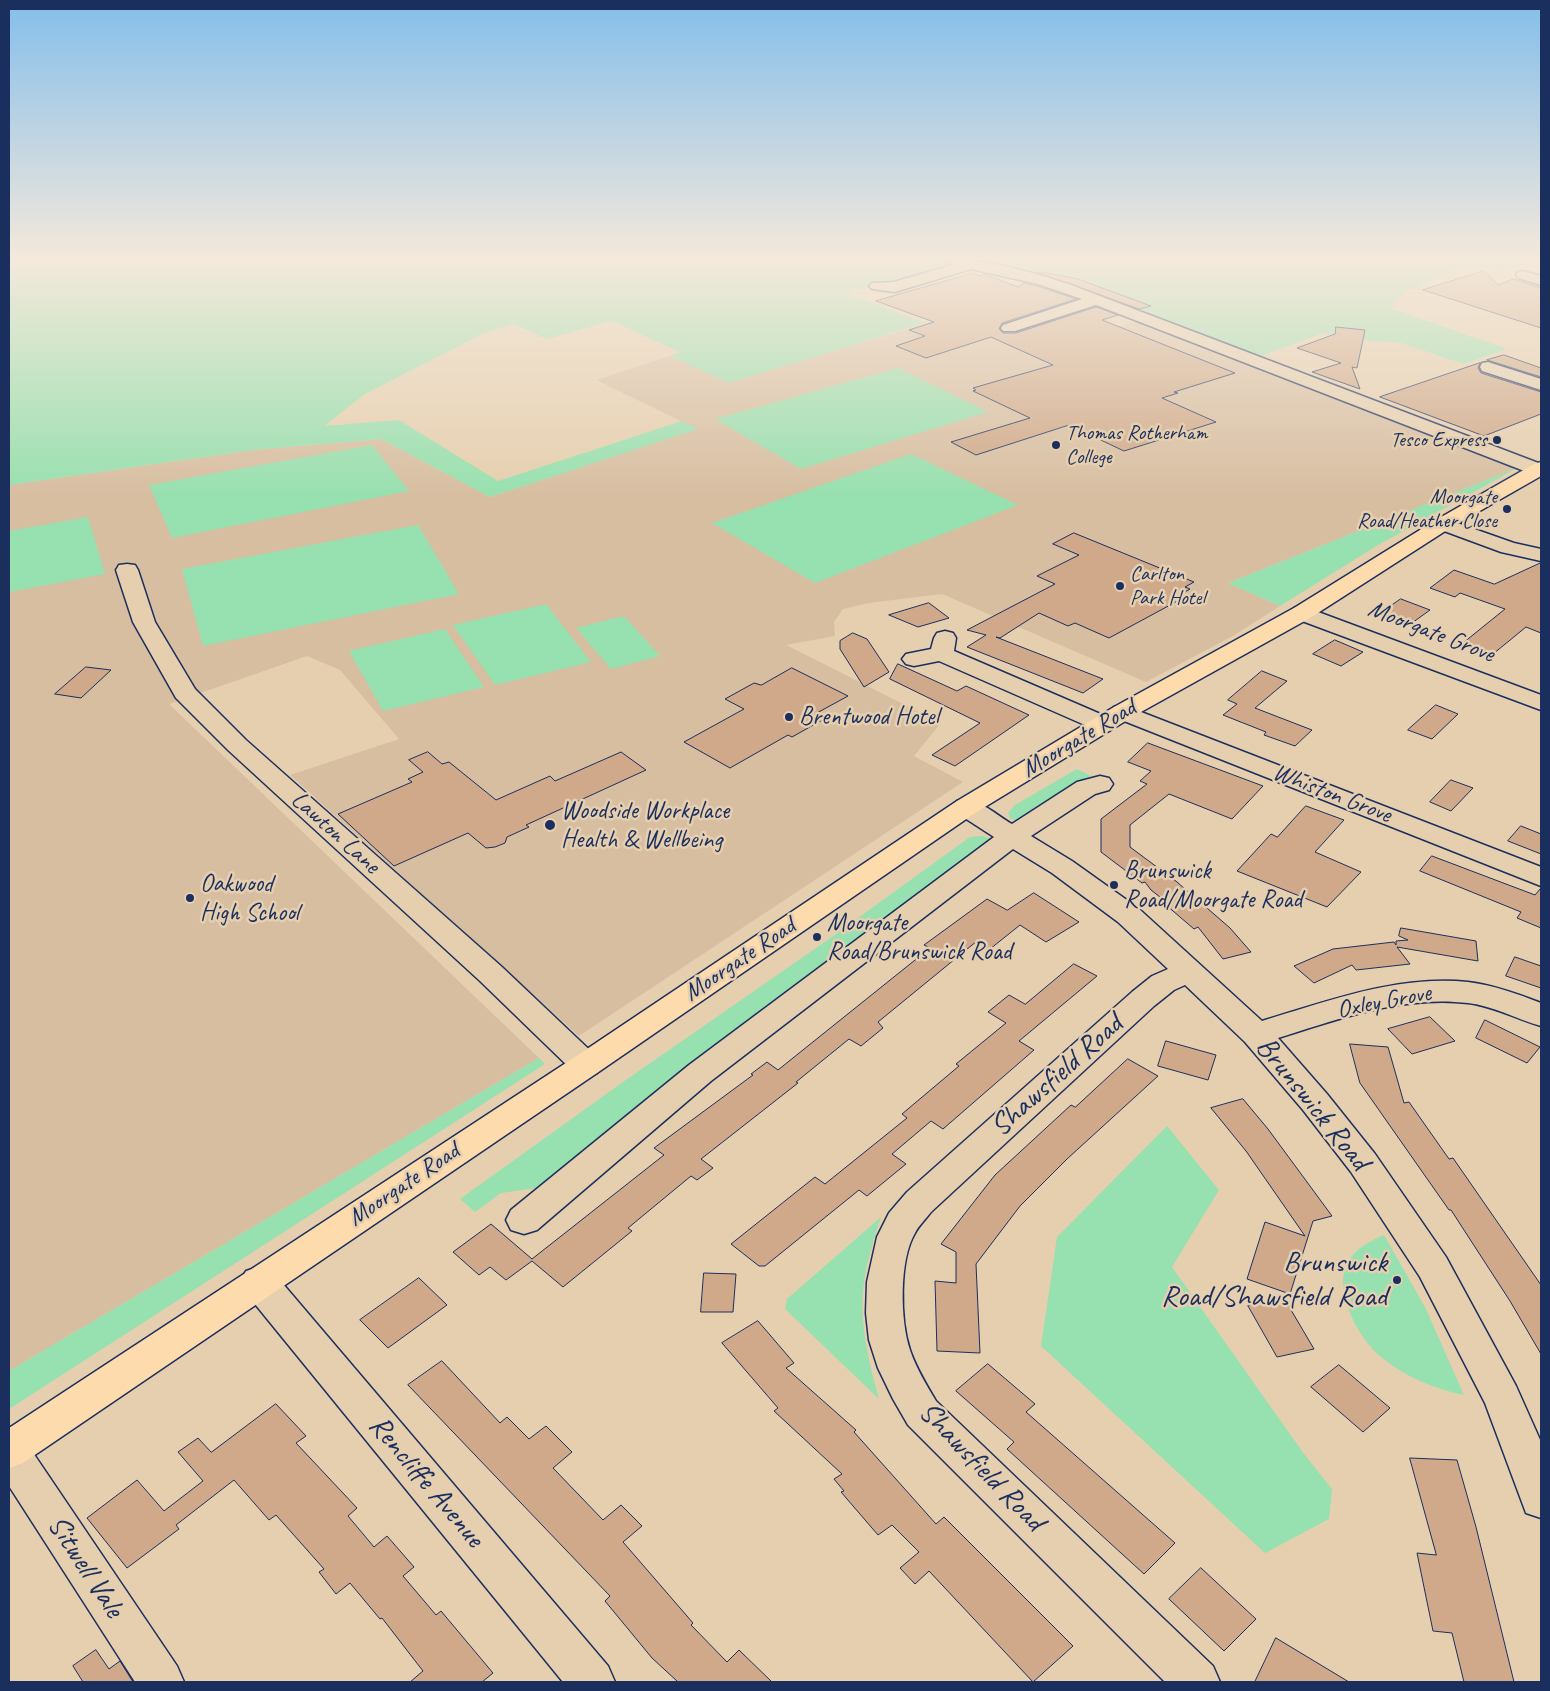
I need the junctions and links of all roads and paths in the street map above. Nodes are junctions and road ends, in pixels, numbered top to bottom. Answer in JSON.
{"nodes":[{"id":1,"x":1199,"y":339,"type":"edge"},
{"id":2,"x":1488,"y":367,"type":"dead end"},
{"id":3,"x":1541,"y":385,"type":"edge"},
{"id":4,"x":1540,"y":469,"type":"edge"},
{"id":5,"x":1443,"y":524,"type":"junction"},
{"id":6,"x":1541,"y":556,"type":"edge"},
{"id":7,"x":127,"y":570,"type":"dead end"},
{"id":8,"x":1302,"y":613,"type":"junction"},
{"id":9,"x":914,"y":659,"type":"dead end"},
{"id":10,"x":1541,"y":703,"type":"edge"},
{"id":11,"x":1113,"y":718,"type":"junction"},
{"id":12,"x":1100,"y":784,"type":"dead end"},
{"id":13,"x":966,"y":807,"type":"junction"},
{"id":14,"x":1014,"y":835,"type":"junction"},
{"id":15,"x":1541,"y":876,"type":"edge"},
{"id":16,"x":1189,"y":970,"type":"junction"},
{"id":17,"x":1541,"y":1015,"type":"edge"},
{"id":18,"x":1256,"y":1034,"type":"junction"},
{"id":19,"x":586,"y":1065,"type":"junction"},
{"id":20,"x":524,"y":1220,"type":"dead end"},
{"id":21,"x":259,"y":1282,"type":"junction"},
{"id":22,"x":9,"y":1451,"type":"edge"},
{"id":23,"x":1541,"y":1499,"type":"edge"},
{"id":24,"x":161,"y":1682,"type":"edge"},
{"id":25,"x":592,"y":1682,"type":"edge"},
{"id":26,"x":1198,"y":1682,"type":"edge"}],
"edges":[{"from":1,"to":4,"type":"street"},
{"from":2,"to":3,"type":"street"},
{"from":4,"to":5,"type":"main road","name":"Moorgate Road"},
{"from":5,"to":6,"type":"street"},
{"from":5,"to":8,"type":"main road","name":"Moorgate Road"},
{"from":7,"to":19,"type":"street","name":"Lawton Lane"},
{"from":8,"to":10,"type":"street","name":"Moorgate Grove"},
{"from":8,"to":11,"type":"main road","name":"Moorgate Road"},
{"from":9,"to":11,"type":"street","name":"Whiston Grove"},
{"from":11,"to":13,"type":"main road","name":"Moorgate Road"},
{"from":11,"to":15,"type":"street","name":"Whiston Grove"},
{"from":12,"to":14,"type":"street","name":"Moorgate Road"},
{"from":13,"to":14,"type":"street","name":"Brunswick Road"},
{"from":13,"to":19,"type":"main road","name":"Moorgate Road"},
{"from":14,"to":16,"type":"street","name":"Brunswick Road"},
{"from":14,"to":20,"type":"street","name":"Moorgate Road"},
{"from":16,"to":18,"type":"street","name":"Brunswick Road"},
{"from":16,"to":26,"type":"street","name":"Shawsfield Road"},
{"from":17,"to":18,"type":"street","name":"Oxley Grove"},
{"from":18,"to":23,"type":"street","name":"Brunswick Road"},
{"from":19,"to":21,"type":"main road","name":"Moorgate Road"},
{"from":21,"to":22,"type":"main road","name":"Moorgate Road"},
{"from":21,"to":25,"type":"street","name":"Rencliffe Avenue"},
{"from":22,"to":24,"type":"street","name":"Sitwell Vale"}]}
